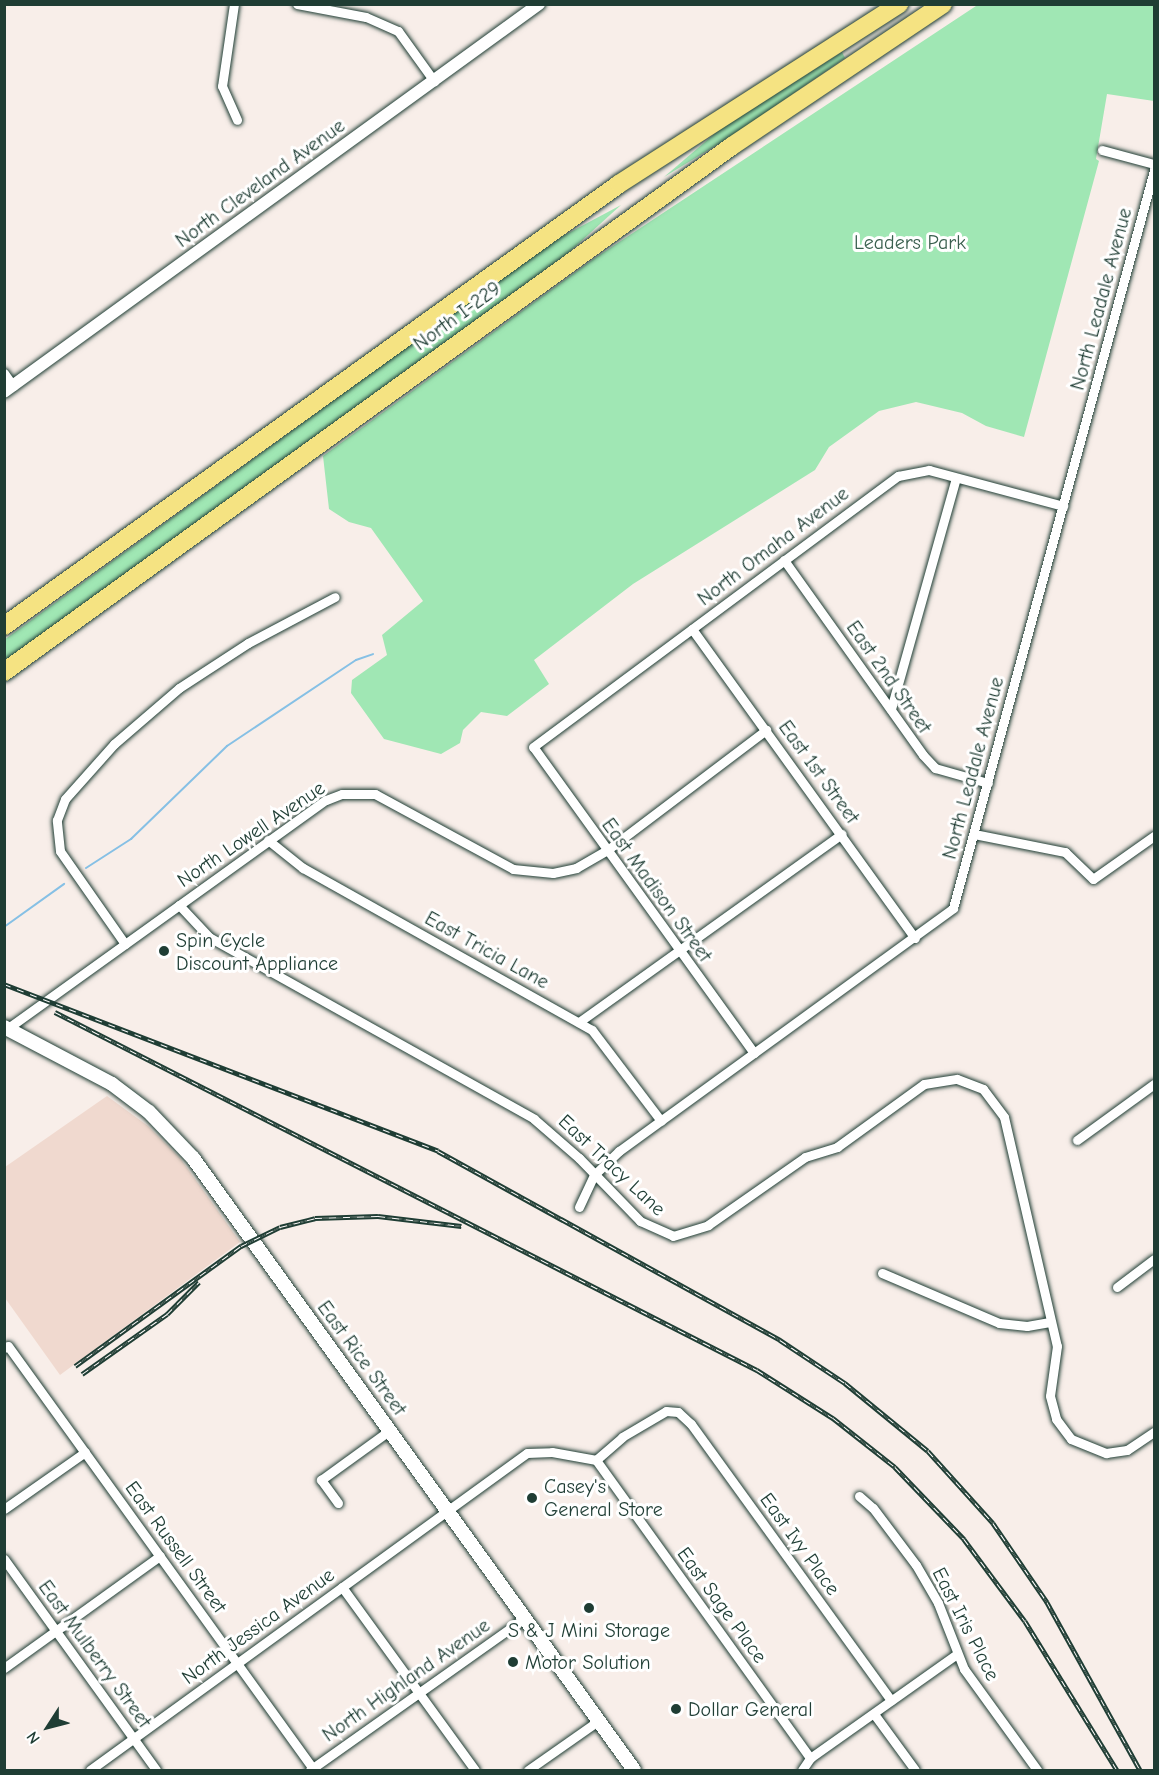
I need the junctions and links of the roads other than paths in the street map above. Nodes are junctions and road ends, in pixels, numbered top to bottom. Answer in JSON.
{"nodes":[{"id":1,"x":234,"y":4,"type":"edge"},
{"id":2,"x":297,"y":4,"type":"edge"},
{"id":3,"x":539,"y":4,"type":"edge"},
{"id":4,"x":899,"y":4,"type":"edge"},
{"id":5,"x":943,"y":4,"type":"edge"},
{"id":6,"x":434,"y":81,"type":"junction"},
{"id":7,"x":237,"y":120,"type":"dead end"},
{"id":8,"x":1102,"y":150,"type":"dead end"},
{"id":9,"x":1155,"y":164,"type":"edge"},
{"id":10,"x":1155,"y":170,"type":"edge"},
{"id":11,"x":4,"y":373,"type":"edge"},
{"id":12,"x":9,"y":389,"type":"edge"},
{"id":13,"x":956,"y":478,"type":"junction"},
{"id":14,"x":1063,"y":506,"type":"junction"},
{"id":15,"x":784,"y":560,"type":"junction"},
{"id":16,"x":335,"y":597,"type":"dead end"},
{"id":17,"x":4,"y":626,"type":"edge"},
{"id":18,"x":692,"y":629,"type":"junction"},
{"id":19,"x":4,"y":672,"type":"edge"},
{"id":20,"x":891,"y":709,"type":"junction"},
{"id":21,"x":766,"y":730,"type":"junction"},
{"id":22,"x":533,"y":747,"type":"joint"},
{"id":23,"x":988,"y":783,"type":"junction"},
{"id":24,"x":842,"y":834,"type":"junction"},
{"id":25,"x":974,"y":834,"type":"junction"},
{"id":26,"x":1155,"y":836,"type":"edge"},
{"id":27,"x":268,"y":840,"type":"junction"},
{"id":28,"x":606,"y":851,"type":"junction"},
{"id":29,"x":179,"y":905,"type":"junction"},
{"id":30,"x":915,"y":938,"type":"junction"},
{"id":31,"x":125,"y":944,"type":"junction"},
{"id":32,"x":680,"y":950,"type":"junction"},
{"id":33,"x":579,"y":1022,"type":"junction"},
{"id":34,"x":6,"y":1029,"type":"edge"},
{"id":35,"x":754,"y":1053,"type":"junction"},
{"id":36,"x":1155,"y":1083,"type":"edge"},
{"id":37,"x":661,"y":1121,"type":"junction"},
{"id":38,"x":1077,"y":1140,"type":"dead end"},
{"id":39,"x":594,"y":1175,"type":"junction"},
{"id":40,"x":579,"y":1207,"type":"dead end"},
{"id":41,"x":1155,"y":1259,"type":"edge"},
{"id":42,"x":882,"y":1273,"type":"dead end"},
{"id":43,"x":1116,"y":1287,"type":"dead end"},
{"id":44,"x":1050,"y":1322,"type":"junction"},
{"id":45,"x":6,"y":1347,"type":"edge"},
{"id":46,"x":390,"y":1431,"type":"junction"},
{"id":47,"x":1155,"y":1432,"type":"edge"},
{"id":48,"x":85,"y":1452,"type":"junction"},
{"id":49,"x":596,"y":1460,"type":"junction"},
{"id":50,"x":859,"y":1496,"type":"dead end"},
{"id":51,"x":338,"y":1503,"type":"dead end"},
{"id":52,"x":4,"y":1509,"type":"edge"},
{"id":53,"x":447,"y":1510,"type":"junction"},
{"id":54,"x":160,"y":1556,"type":"junction"},
{"id":55,"x":4,"y":1559,"type":"edge"},
{"id":56,"x":342,"y":1587,"type":"junction"},
{"id":57,"x":524,"y":1619,"type":"junction"},
{"id":58,"x":55,"y":1632,"type":"junction"},
{"id":59,"x":957,"y":1654,"type":"junction"},
{"id":60,"x":238,"y":1664,"type":"junction"},
{"id":61,"x":4,"y":1668,"type":"edge"},
{"id":62,"x":418,"y":1692,"type":"junction"},
{"id":63,"x":891,"y":1700,"type":"junction"},
{"id":64,"x":874,"y":1714,"type":"junction"},
{"id":65,"x":598,"y":1720,"type":"junction"},
{"id":66,"x":133,"y":1739,"type":"junction"},
{"id":67,"x":810,"y":1758,"type":"junction"},
{"id":68,"x":90,"y":1770,"type":"edge"},
{"id":69,"x":156,"y":1770,"type":"edge"},
{"id":70,"x":312,"y":1770,"type":"edge"},
{"id":71,"x":475,"y":1770,"type":"edge"},
{"id":72,"x":528,"y":1770,"type":"edge"},
{"id":73,"x":633,"y":1770,"type":"edge"},
{"id":74,"x":802,"y":1770,"type":"edge"},
{"id":75,"x":915,"y":1770,"type":"edge"},
{"id":76,"x":1037,"y":1770,"type":"edge"}],
"edges":[{"from":1,"to":7,"type":"street"},
{"from":2,"to":6,"type":"street"},
{"from":3,"to":6,"type":"street","name":"North Cleveland Avenue"},
{"from":4,"to":17,"type":"highway","name":"North I-229"},
{"from":5,"to":19,"type":"highway","name":"North I-229"},
{"from":6,"to":12,"type":"street","name":"North Cleveland Avenue"},
{"from":8,"to":9,"type":"street"},
{"from":10,"to":14,"type":"street","name":"North Leadale Avenue"},
{"from":11,"to":12,"type":"street"},
{"from":13,"to":14,"type":"street","name":"North Omaha Avenue"},
{"from":13,"to":15,"type":"street","name":"North Omaha Avenue"},
{"from":13,"to":20,"type":"street"},
{"from":14,"to":23,"type":"street","name":"North Leadale Avenue"},
{"from":15,"to":18,"type":"street","name":"North Omaha Avenue"},
{"from":15,"to":20,"type":"street","name":"East 2nd Street"},
{"from":16,"to":31,"type":"street"},
{"from":18,"to":21,"type":"street","name":"East 1st Street"},
{"from":18,"to":22,"type":"street","name":"North Omaha Avenue"},
{"from":20,"to":23,"type":"street","name":"East 2nd Street"},
{"from":21,"to":24,"type":"street","name":"East 1st Street"},
{"from":21,"to":28,"type":"street","name":"North Lowell Avenue"},
{"from":22,"to":28,"type":"street","name":"East Madison Street"},
{"from":23,"to":25,"type":"street","name":"North Leadale Avenue"},
{"from":24,"to":30,"type":"street","name":"East 1st Street"},
{"from":24,"to":32,"type":"street"},
{"from":25,"to":26,"type":"street"},
{"from":25,"to":30,"type":"street","name":"North Leadale Avenue"},
{"from":27,"to":28,"type":"street","name":"North Lowell Avenue"},
{"from":27,"to":29,"type":"street","name":"North Lowell Avenue"},
{"from":27,"to":33,"type":"street","name":"East Tricia Lane"},
{"from":28,"to":32,"type":"street","name":"East Madison Street"},
{"from":29,"to":31,"type":"street","name":"North Lowell Avenue"},
{"from":29,"to":39,"type":"street","name":"East Tracy Lane"},
{"from":30,"to":35,"type":"street","name":"North Leadale Avenue"},
{"from":31,"to":34,"type":"street","name":"North Lowell Avenue"},
{"from":32,"to":33,"type":"street"},
{"from":32,"to":35,"type":"street","name":"East Madison Street"},
{"from":33,"to":37,"type":"street","name":"East Tricia Lane"},
{"from":34,"to":46,"type":"main road","name":"East Rice Street"},
{"from":35,"to":37,"type":"street","name":"North Leadale Avenue"},
{"from":36,"to":38,"type":"street"},
{"from":37,"to":39,"type":"street","name":"North Leadale Avenue"},
{"from":39,"to":40,"type":"street","name":"North Leadale Avenue"},
{"from":39,"to":44,"type":"street","name":"East Tracy Lane"},
{"from":41,"to":43,"type":"street"},
{"from":42,"to":44,"type":"street"},
{"from":44,"to":47,"type":"street","name":"East Tracy Lane"},
{"from":45,"to":48,"type":"street","name":"East Russell Street"},
{"from":46,"to":51,"type":"street"},
{"from":46,"to":53,"type":"main road","name":"East Rice Street"},
{"from":48,"to":52,"type":"street"},
{"from":48,"to":54,"type":"street","name":"East Russell Street"},
{"from":49,"to":53,"type":"street","name":"North Jessica Avenue"},
{"from":49,"to":63,"type":"street","name":"East Ivy Place"},
{"from":49,"to":67,"type":"street","name":"East Sage Place"},
{"from":50,"to":59,"type":"street","name":"East Iris Place"},
{"from":53,"to":56,"type":"street","name":"North Jessica Avenue"},
{"from":53,"to":57,"type":"main road","name":"East Rice Street"},
{"from":54,"to":58,"type":"street"},
{"from":54,"to":60,"type":"street","name":"East Russell Street"},
{"from":55,"to":58,"type":"street","name":"East Mulberry Street"},
{"from":56,"to":60,"type":"street","name":"North Jessica Avenue"},
{"from":56,"to":62,"type":"street"},
{"from":57,"to":62,"type":"street","name":"North Highland Avenue"},
{"from":57,"to":65,"type":"main road","name":"East Rice Street"},
{"from":58,"to":61,"type":"street"},
{"from":58,"to":66,"type":"street","name":"East Mulberry Street"},
{"from":59,"to":63,"type":"street"},
{"from":59,"to":76,"type":"street","name":"East Iris Place"},
{"from":60,"to":66,"type":"street","name":"North Jessica Avenue"},
{"from":60,"to":70,"type":"street","name":"East Russell Street"},
{"from":62,"to":70,"type":"street","name":"North Highland Avenue"},
{"from":62,"to":71,"type":"street"},
{"from":63,"to":64,"type":"street"},
{"from":64,"to":67,"type":"street"},
{"from":64,"to":75,"type":"street"},
{"from":65,"to":72,"type":"street"},
{"from":65,"to":73,"type":"main road","name":"East Rice Street"},
{"from":66,"to":68,"type":"street","name":"North Jessica Avenue"},
{"from":66,"to":69,"type":"street","name":"East Mulberry Street"},
{"from":67,"to":74,"type":"street"}]}
